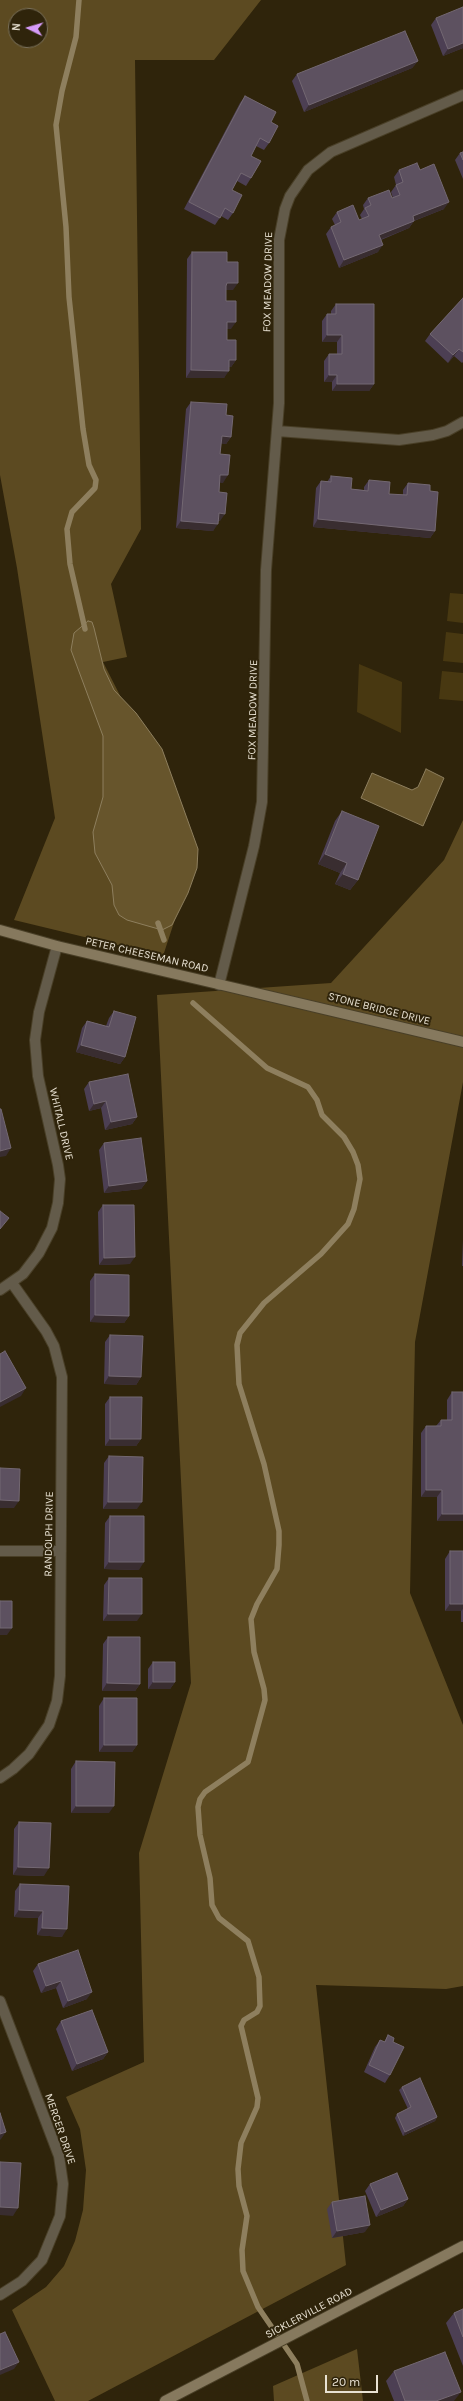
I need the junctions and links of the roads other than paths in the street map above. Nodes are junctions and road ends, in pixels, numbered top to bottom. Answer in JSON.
{"nodes":[{"id":1,"x":463,"y":95,"type":"edge"},
{"id":2,"x":463,"y":422,"type":"edge"},
{"id":3,"x":277,"y":431,"type":"junction"},
{"id":4,"x":0,"y":930,"type":"edge"},
{"id":5,"x":57,"y":946,"type":"junction"},
{"id":6,"x":219,"y":985,"type":"junction"},
{"id":7,"x":290,"y":999,"type":"joint"},
{"id":8,"x":463,"y":1042,"type":"edge"},
{"id":9,"x":12,"y":1283,"type":"junction"},
{"id":10,"x":0,"y":1290,"type":"edge"},
{"id":11,"x":0,"y":1550,"type":"edge"},
{"id":12,"x":61,"y":1551,"type":"junction"},
{"id":13,"x":0,"y":1778,"type":"edge"},
{"id":14,"x":0,"y":2001,"type":"edge"},
{"id":15,"x":463,"y":2246,"type":"edge"},
{"id":16,"x":0,"y":2295,"type":"edge"},
{"id":17,"x":165,"y":2401,"type":"edge"}],
"edges":[{"from":1,"to":3,"type":"street","name":"FOX MEADOW DRIVE"},
{"from":2,"to":3,"type":"street"},
{"from":3,"to":6,"type":"street","name":"FOX MEADOW DRIVE"},
{"from":4,"to":5,"type":"street","name":"PETER CHEESEMAN ROAD"},
{"from":5,"to":6,"type":"street","name":"PETER CHEESEMAN ROAD"},
{"from":5,"to":9,"type":"street","name":"WHITALL DRIVE"},
{"from":6,"to":7,"type":"street","name":"PETER CHEESEMAN ROAD"},
{"from":7,"to":8,"type":"street","name":"STONE BRIDGE DRIVE"},
{"from":9,"to":10,"type":"street","name":"WHITALL DRIVE"},
{"from":9,"to":12,"type":"street","name":"RANDOLPH DRIVE"},
{"from":11,"to":12,"type":"street"},
{"from":12,"to":13,"type":"street","name":"RANDOLPH DRIVE"},
{"from":14,"to":16,"type":"street","name":"MERCER DRIVE"},
{"from":15,"to":17,"type":"street","name":"SICKLERVILLE ROAD"}]}
